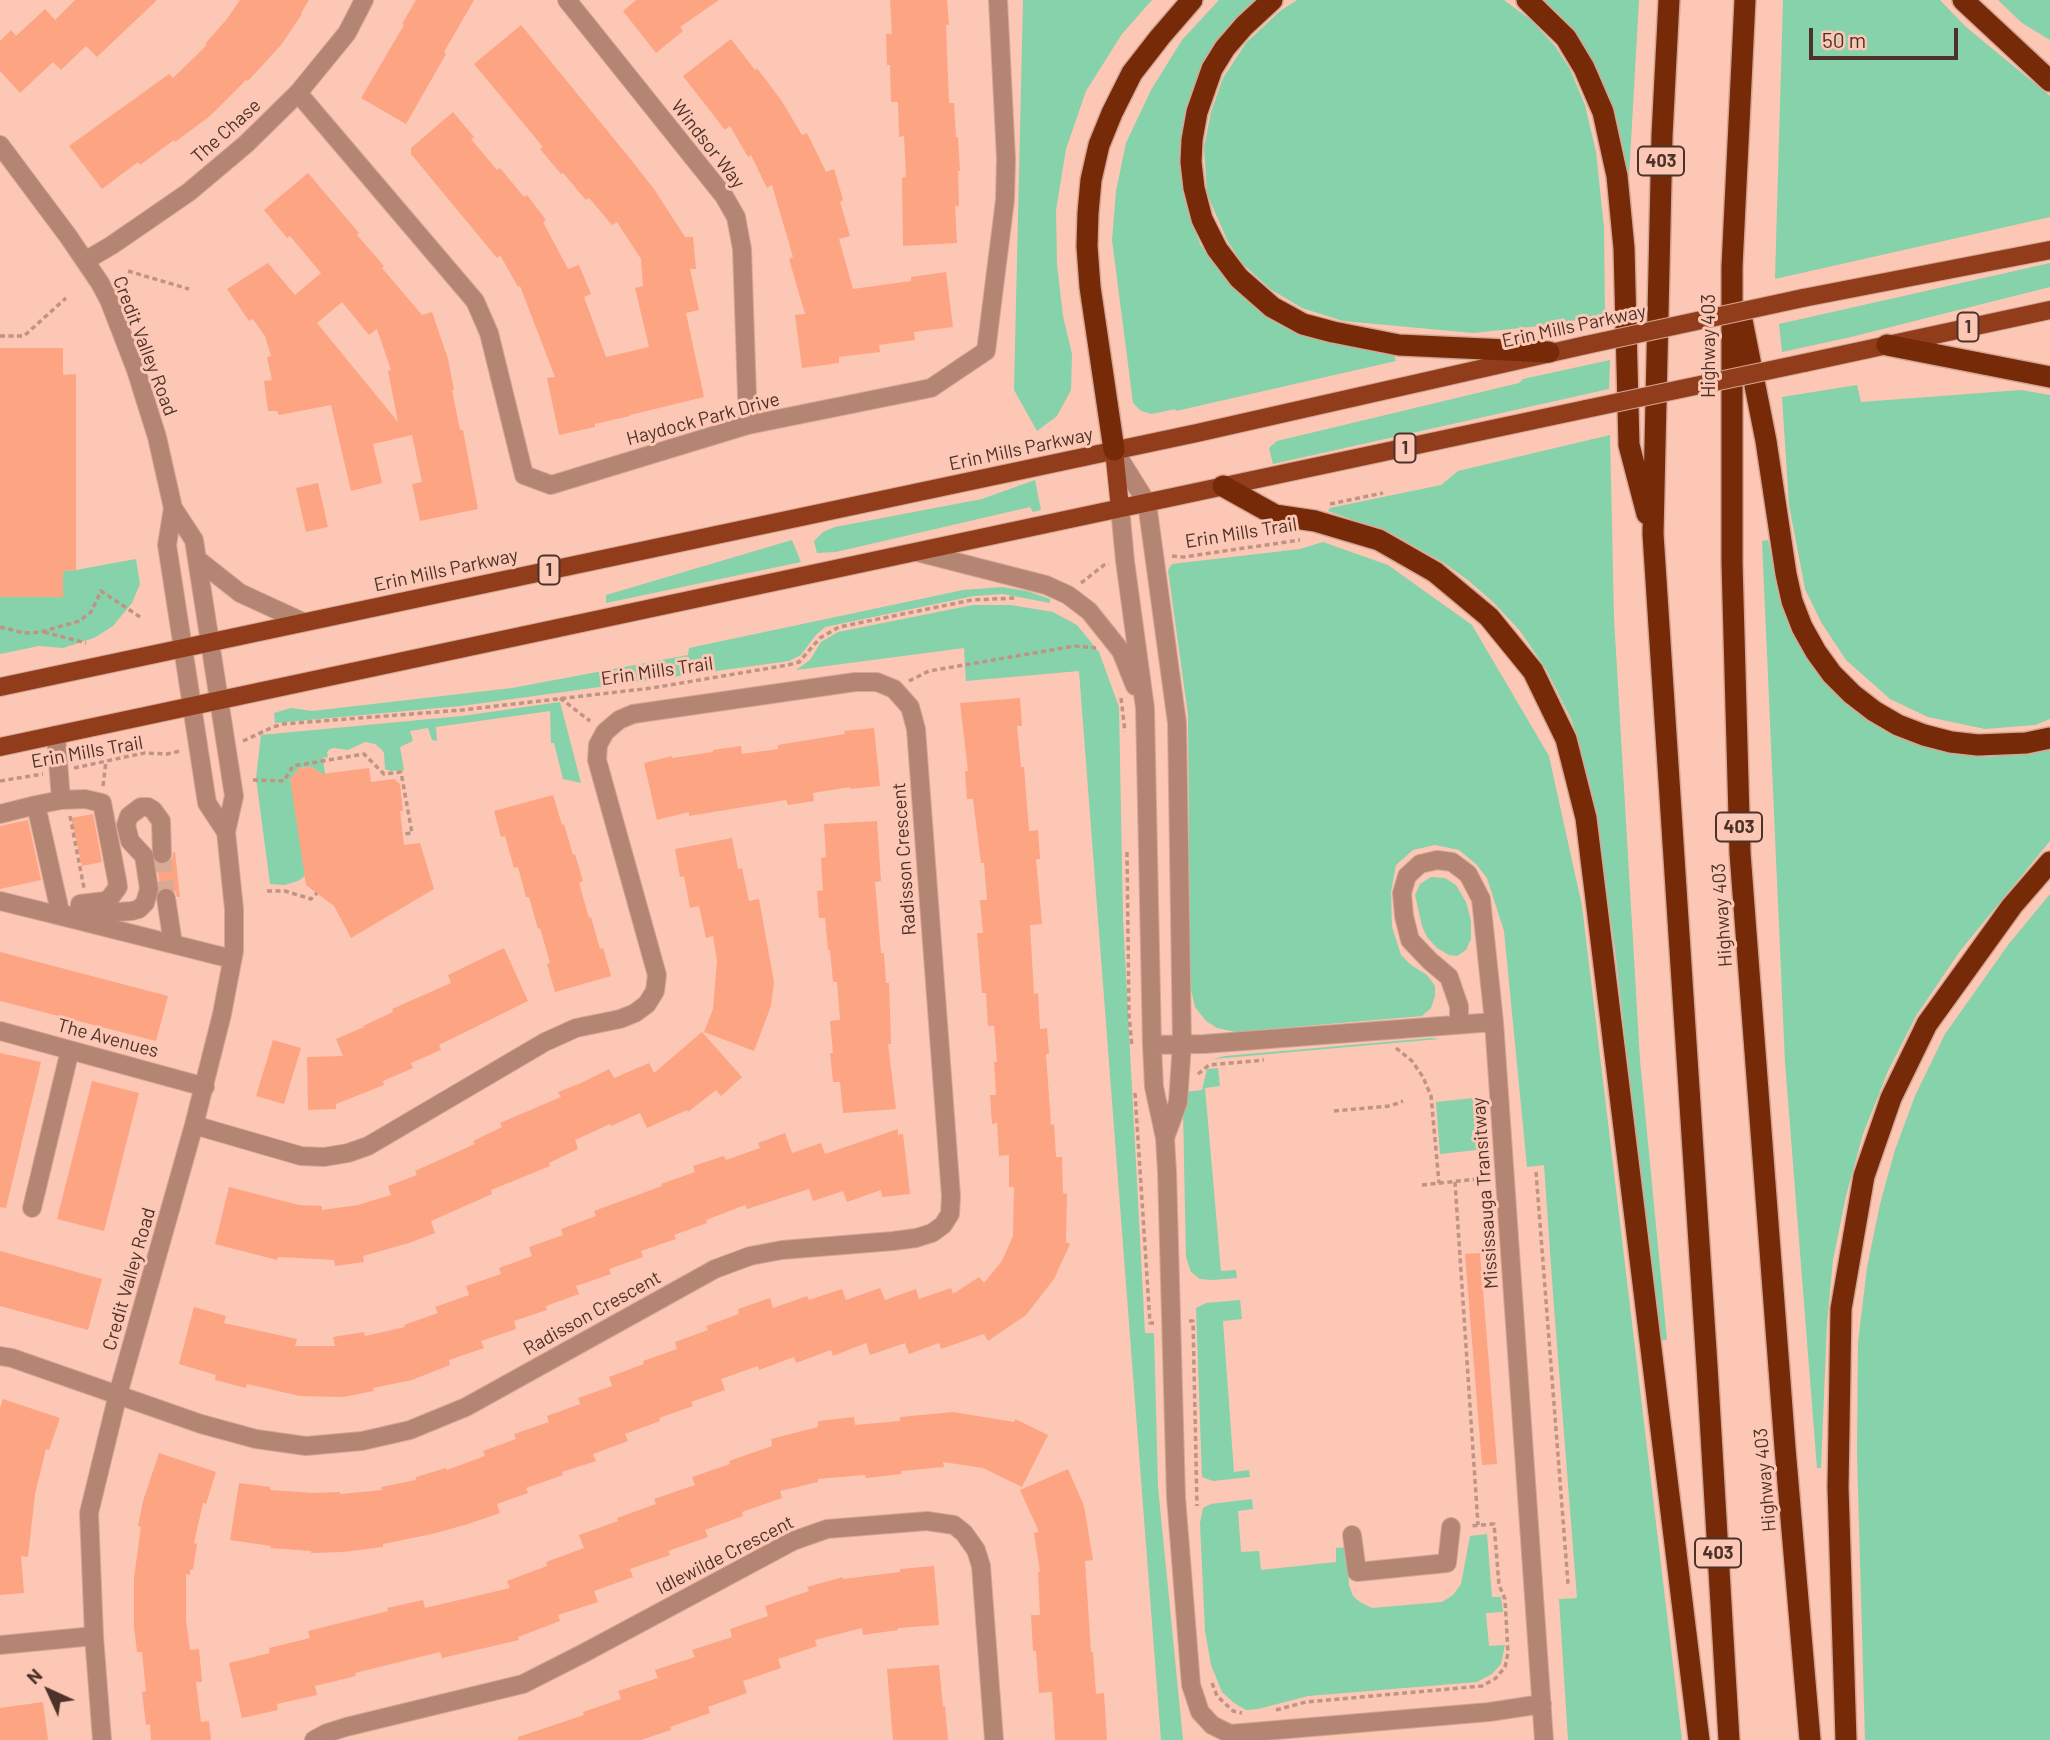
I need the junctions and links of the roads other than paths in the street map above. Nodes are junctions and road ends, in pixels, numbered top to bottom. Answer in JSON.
{"nodes":[{"id":1,"x":364,"y":0,"type":"edge"},
{"id":2,"x":568,"y":0,"type":"edge"},
{"id":3,"x":998,"y":0,"type":"edge"},
{"id":4,"x":1192,"y":0,"type":"edge"},
{"id":5,"x":1272,"y":0,"type":"edge"},
{"id":6,"x":1527,"y":0,"type":"edge"},
{"id":7,"x":1669,"y":0,"type":"edge"},
{"id":8,"x":1745,"y":0,"type":"edge"},
{"id":9,"x":1963,"y":0,"type":"edge"},
{"id":10,"x":1988,"y":24,"type":"junction"},
{"id":11,"x":2050,"y":64,"type":"edge"},
{"id":12,"x":2050,"y":81,"type":"edge"},
{"id":13,"x":298,"y":93,"type":"junction"},
{"id":14,"x":0,"y":145,"type":"edge"},
{"id":15,"x":2050,"y":250,"type":"edge"},
{"id":16,"x":85,"y":261,"type":"junction"},
{"id":17,"x":1732,"y":267,"type":"junction"},
{"id":18,"x":2050,"y":310,"type":"edge"},
{"id":19,"x":1887,"y":345,"type":"junction"},
{"id":20,"x":1549,"y":352,"type":"junction"},
{"id":21,"x":2050,"y":377,"type":"edge"},
{"id":22,"x":748,"y":425,"type":"junction"},
{"id":23,"x":1114,"y":450,"type":"junction"},
{"id":24,"x":1223,"y":486,"type":"junction"},
{"id":25,"x":1147,"y":503,"type":"junction"},
{"id":26,"x":173,"y":508,"type":"junction"},
{"id":27,"x":1120,"y":508,"type":"junction"},
{"id":28,"x":1653,"y":534,"type":"junction"},
{"id":29,"x":917,"y":552,"type":"junction"},
{"id":30,"x":197,"y":559,"type":"junction"},
{"id":31,"x":303,"y":622,"type":"junction"},
{"id":32,"x":209,"y":642,"type":"junction"},
{"id":33,"x":183,"y":648,"type":"junction"},
{"id":34,"x":0,"y":687,"type":"edge"},
{"id":35,"x":219,"y":700,"type":"junction"},
{"id":36,"x":192,"y":706,"type":"junction"},
{"id":37,"x":1145,"y":708,"type":"junction"},
{"id":38,"x":56,"y":735,"type":"junction"},
{"id":39,"x":2050,"y":738,"type":"edge"},
{"id":40,"x":0,"y":747,"type":"edge"},
{"id":41,"x":61,"y":800,"type":"junction"},
{"id":42,"x":102,"y":803,"type":"junction"},
{"id":43,"x":36,"y":805,"type":"junction"},
{"id":44,"x":0,"y":814,"type":"edge"},
{"id":45,"x":129,"y":816,"type":"junction"},
{"id":46,"x":226,"y":832,"type":"junction"},
{"id":47,"x":162,"y":854,"type":"tunnel mouth"},
{"id":48,"x":2050,"y":862,"type":"edge"},
{"id":49,"x":166,"y":898,"type":"tunnel mouth"},
{"id":50,"x":0,"y":901,"type":"edge"},
{"id":51,"x":60,"y":911,"type":"junction"},
{"id":52,"x":173,"y":944,"type":"junction"},
{"id":53,"x":232,"y":959,"type":"junction"},
{"id":54,"x":1494,"y":1022,"type":"junction"},
{"id":55,"x":1459,"y":1024,"type":"junction"},
{"id":56,"x":0,"y":1031,"type":"edge"},
{"id":57,"x":1182,"y":1044,"type":"junction"},
{"id":58,"x":1152,"y":1045,"type":"junction"},
{"id":59,"x":70,"y":1049,"type":"junction"},
{"id":60,"x":205,"y":1087,"type":"junction"},
{"id":61,"x":194,"y":1125,"type":"junction"},
{"id":62,"x":1165,"y":1138,"type":"junction"},
{"id":63,"x":32,"y":1208,"type":"dead end"},
{"id":64,"x":0,"y":1356,"type":"edge"},
{"id":65,"x":118,"y":1394,"type":"junction"},
{"id":66,"x":1451,"y":1527,"type":"road end"},
{"id":67,"x":1352,"y":1535,"type":"dead end"},
{"id":68,"x":94,"y":1636,"type":"junction"},
{"id":69,"x":0,"y":1645,"type":"edge"},
{"id":70,"x":1542,"y":1704,"type":"junction"},
{"id":71,"x":103,"y":1740,"type":"edge"},
{"id":72,"x":314,"y":1740,"type":"edge"},
{"id":73,"x":994,"y":1740,"type":"edge"},
{"id":74,"x":1544,"y":1740,"type":"edge"},
{"id":75,"x":1699,"y":1740,"type":"edge"},
{"id":76,"x":1729,"y":1740,"type":"edge"},
{"id":77,"x":1810,"y":1740,"type":"edge"},
{"id":78,"x":1846,"y":1740,"type":"edge"}],
"edges":[{"from":1,"to":13,"type":"street","name":"The Chase"},
{"from":2,"to":22,"type":"street","name":"Windsor Way"},
{"from":3,"to":22,"type":"street","name":"Haydock Park Drive"},
{"from":4,"to":23,"type":"highway"},
{"from":5,"to":20,"type":"highway"},
{"from":6,"to":28,"type":"highway"},
{"from":7,"to":28,"type":"highway","number":"403"},
{"from":8,"to":17,"type":"highway","name":"Highway 403","number":"403"},
{"from":9,"to":10,"type":"highway"},
{"from":10,"to":11,"type":"highway"},
{"from":10,"to":12,"type":"highway"},
{"from":13,"to":16,"type":"street","name":"The Chase"},
{"from":13,"to":22,"type":"street","name":"Haydock Park Drive"},
{"from":14,"to":16,"type":"street","name":"Credit Valley Road"},
{"from":15,"to":20,"type":"main road","name":"Erin Mills Parkway","number":"1","bridge":true},
{"from":16,"to":26,"type":"street","name":"Credit Valley Road"},
{"from":17,"to":39,"type":"highway"},
{"from":17,"to":77,"type":"highway","name":"Highway 403","number":"403"},
{"from":18,"to":19,"type":"main road","number":"1"},
{"from":19,"to":21,"type":"highway"},
{"from":19,"to":24,"type":"main road","number":"1","bridge":true},
{"from":20,"to":23,"type":"main road","name":"Erin Mills Parkway","number":"1"},
{"from":23,"to":25,"type":"street"},
{"from":23,"to":27,"type":"main road"},
{"from":23,"to":31,"type":"main road","name":"Erin Mills Parkway","number":"1"},
{"from":24,"to":25,"type":"main road","number":"1"},
{"from":24,"to":75,"type":"highway"},
{"from":25,"to":27,"type":"main road","number":"1"},
{"from":25,"to":57,"type":"street"},
{"from":26,"to":30,"type":"street","name":"Credit Valley Road"},
{"from":26,"to":33,"type":"street","name":"Credit Valley Road"},
{"from":27,"to":29,"type":"main road","number":"1"},
{"from":27,"to":37,"type":"street"},
{"from":28,"to":76,"type":"highway","number":"403"},
{"from":29,"to":35,"type":"main road","number":"1"},
{"from":29,"to":37,"type":"street"},
{"from":30,"to":31,"type":"street"},
{"from":30,"to":32,"type":"street","name":"Credit Valley Road"},
{"from":31,"to":32,"type":"main road","name":"Erin Mills Parkway","number":"1"},
{"from":32,"to":33,"type":"main road","name":"Erin Mills Parkway","number":"1"},
{"from":32,"to":35,"type":"street","name":"Credit Valley Road"},
{"from":33,"to":34,"type":"main road","name":"Erin Mills Parkway","number":"1"},
{"from":33,"to":36,"type":"street","name":"Credit Valley Road"},
{"from":35,"to":36,"type":"main road","number":"1"},
{"from":35,"to":46,"type":"street","name":"Credit Valley Road"},
{"from":36,"to":38,"type":"main road","number":"1"},
{"from":36,"to":46,"type":"street","name":"Credit Valley Road"},
{"from":37,"to":58,"type":"street"},
{"from":38,"to":40,"type":"main road","number":"1"},
{"from":38,"to":41,"type":"street"},
{"from":41,"to":42,"type":"street"},
{"from":41,"to":43,"type":"street"},
{"from":42,"to":45,"type":"street"},
{"from":42,"to":51,"type":"street"},
{"from":43,"to":44,"type":"street"},
{"from":43,"to":51,"type":"street"},
{"from":45,"to":47,"type":"street"},
{"from":45,"to":51,"type":"street"},
{"from":46,"to":53,"type":"street","name":"Credit Valley Road"},
{"from":48,"to":78,"type":"highway"},
{"from":49,"to":52,"type":"street"},
{"from":50,"to":51,"type":"street"},
{"from":51,"to":52,"type":"street"},
{"from":52,"to":53,"type":"street"},
{"from":53,"to":60,"type":"street","name":"Credit Valley Road"},
{"from":54,"to":55,"type":"street"},
{"from":54,"to":55,"type":"street","name":"Mississauga Transitway"},
{"from":54,"to":70,"type":"street","name":"Mississauga Transitway"},
{"from":55,"to":57,"type":"street"},
{"from":56,"to":59,"type":"street","name":"The Avenues"},
{"from":57,"to":58,"type":"street"},
{"from":57,"to":62,"type":"street"},
{"from":58,"to":62,"type":"street"},
{"from":59,"to":60,"type":"street","name":"The Avenues"},
{"from":59,"to":63,"type":"street"},
{"from":60,"to":61,"type":"street","name":"Credit Valley Road"},
{"from":61,"to":65,"type":"street","name":"Credit Valley Road"},
{"from":61,"to":65,"type":"street","name":"Radisson Crescent"},
{"from":62,"to":70,"type":"street"},
{"from":64,"to":65,"type":"street","name":"Radisson Crescent"},
{"from":65,"to":68,"type":"street","name":"Credit Valley Road"},
{"from":66,"to":67,"type":"street"},
{"from":68,"to":69,"type":"street"},
{"from":68,"to":71,"type":"street","name":"Credit Valley Road"},
{"from":70,"to":74,"type":"street","name":"Mississauga Transitway"},
{"from":72,"to":73,"type":"street","name":"Idlewilde Crescent"}]}
